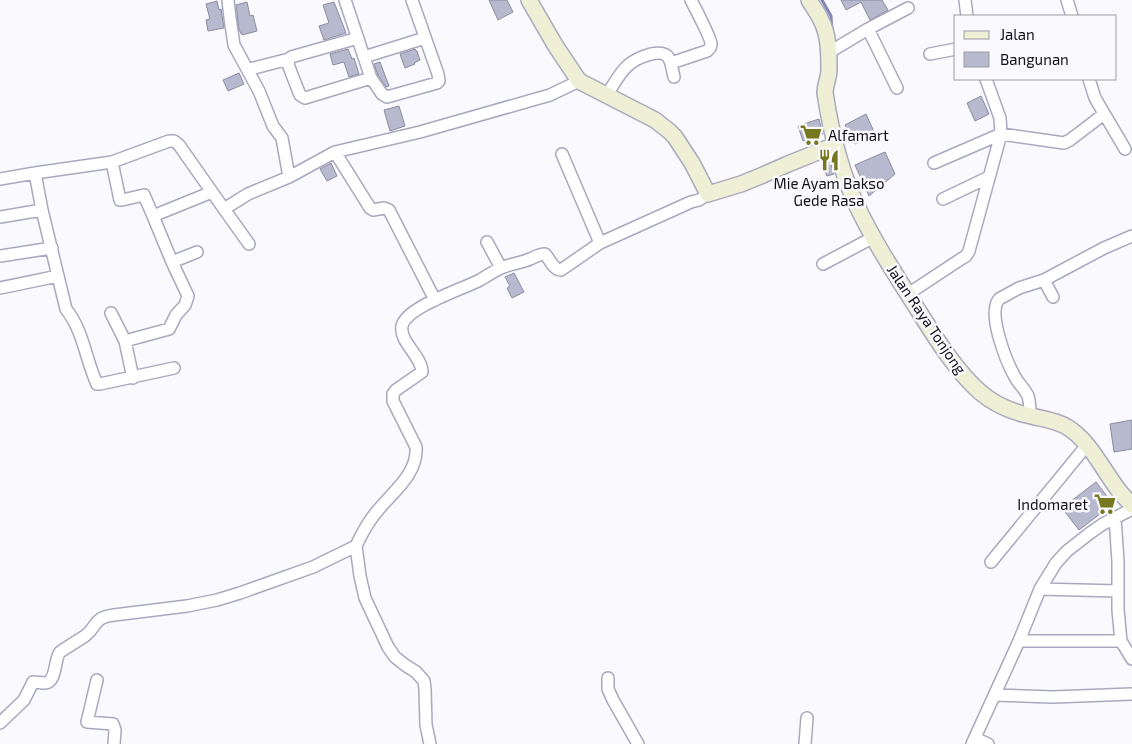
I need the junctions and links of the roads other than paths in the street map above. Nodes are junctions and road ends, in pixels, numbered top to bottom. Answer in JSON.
{"nodes":[{"id":1,"x":228,"y":0,"type":"edge"},
{"id":2,"x":344,"y":0,"type":"edge"},
{"id":3,"x":412,"y":0,"type":"edge"},
{"id":4,"x":529,"y":0,"type":"edge"},
{"id":5,"x":691,"y":0,"type":"edge"},
{"id":6,"x":809,"y":0,"type":"edge"},
{"id":7,"x":965,"y":0,"type":"edge"},
{"id":8,"x":1067,"y":0,"type":"edge"},
{"id":9,"x":908,"y":8,"type":"dead end"},
{"id":10,"x":967,"y":15,"type":"edge"},
{"id":11,"x":1072,"y":15,"type":"edge"},
{"id":12,"x":868,"y":29,"type":"junction"},
{"id":13,"x":358,"y":38,"type":"junction"},
{"id":14,"x":425,"y":38,"type":"junction"},
{"id":15,"x":954,"y":49,"type":"edge"},
{"id":16,"x":828,"y":53,"type":"junction"},
{"id":17,"x":930,"y":54,"type":"dead end"},
{"id":18,"x":364,"y":57,"type":"junction"},
{"id":19,"x":289,"y":59,"type":"junction"},
{"id":20,"x":671,"y":63,"type":"junction"},
{"id":21,"x":250,"y":69,"type":"dead end"},
{"id":22,"x":674,"y":76,"type":"dead end"},
{"id":23,"x":371,"y":78,"type":"junction"},
{"id":24,"x":986,"y":80,"type":"edge"},
{"id":25,"x":1089,"y":80,"type":"edge"},
{"id":26,"x":578,"y":81,"type":"junction"},
{"id":27,"x":897,"y":88,"type":"dead end"},
{"id":28,"x":606,"y":96,"type":"junction"},
{"id":29,"x":1104,"y":114,"type":"junction"},
{"id":30,"x":1001,"y":134,"type":"junction"},
{"id":31,"x":835,"y":145,"type":"junction"},
{"id":32,"x":1125,"y":150,"type":"dead end"},
{"id":33,"x":336,"y":152,"type":"junction"},
{"id":34,"x":562,"y":154,"type":"dead end"},
{"id":35,"x":112,"y":162,"type":"junction"},
{"id":36,"x":934,"y":163,"type":"dead end"},
{"id":37,"x":35,"y":172,"type":"junction"},
{"id":38,"x":289,"y":177,"type":"junction"},
{"id":39,"x":989,"y":177,"type":"junction"},
{"id":40,"x":0,"y":179,"type":"edge"},
{"id":41,"x":212,"y":192,"type":"junction"},
{"id":42,"x":708,"y":194,"type":"junction"},
{"id":43,"x":943,"y":199,"type":"dead end"},
{"id":44,"x":224,"y":209,"type":"junction"},
{"id":45,"x":42,"y":210,"type":"junction"},
{"id":46,"x":153,"y":216,"type":"junction"},
{"id":47,"x":0,"y":217,"type":"edge"},
{"id":48,"x":1132,"y":236,"type":"edge"},
{"id":49,"x":874,"y":238,"type":"junction"},
{"id":50,"x":487,"y":242,"type":"dead end"},
{"id":51,"x":600,"y":243,"type":"junction"},
{"id":52,"x":249,"y":244,"type":"dead end"},
{"id":53,"x":52,"y":248,"type":"junction"},
{"id":54,"x":197,"y":252,"type":"dead end"},
{"id":55,"x":0,"y":256,"type":"edge"},
{"id":56,"x":172,"y":262,"type":"junction"},
{"id":57,"x":823,"y":264,"type":"dead end"},
{"id":58,"x":501,"y":268,"type":"junction"},
{"id":59,"x":58,"y":276,"type":"junction"},
{"id":60,"x":1044,"y":280,"type":"junction"},
{"id":61,"x":0,"y":288,"type":"edge"},
{"id":62,"x":908,"y":294,"type":"junction"},
{"id":63,"x":1053,"y":297,"type":"dead end"},
{"id":64,"x":435,"y":300,"type":"junction"},
{"id":65,"x":111,"y":313,"type":"dead end"},
{"id":66,"x":125,"y":341,"type":"junction"},
{"id":67,"x":174,"y":368,"type":"dead end"},
{"id":68,"x":133,"y":378,"type":"junction"},
{"id":69,"x":1030,"y":416,"type":"junction"},
{"id":70,"x":1087,"y":445,"type":"junction"},
{"id":71,"x":1132,"y":507,"type":"edge"},
{"id":72,"x":1115,"y":518,"type":"junction"},
{"id":73,"x":356,"y":546,"type":"junction"},
{"id":74,"x":991,"y":562,"type":"dead end"},
{"id":75,"x":1040,"y":589,"type":"junction"},
{"id":76,"x":1118,"y":591,"type":"junction"},
{"id":77,"x":1019,"y":641,"type":"junction"},
{"id":78,"x":1121,"y":641,"type":"junction"},
{"id":79,"x":1132,"y":659,"type":"edge"},
{"id":80,"x":608,"y":678,"type":"dead end"},
{"id":81,"x":98,"y":680,"type":"dead end"},
{"id":82,"x":1132,"y":694,"type":"edge"},
{"id":83,"x":995,"y":695,"type":"junction"},
{"id":84,"x":807,"y":718,"type":"dead end"},
{"id":85,"x":0,"y":723,"type":"edge"},
{"id":86,"x":973,"y":741,"type":"edge"},
{"id":87,"x":114,"y":744,"type":"edge"},
{"id":88,"x":430,"y":744,"type":"edge"},
{"id":89,"x":638,"y":744,"type":"edge"},
{"id":90,"x":805,"y":744,"type":"edge"},
{"id":91,"x":988,"y":744,"type":"edge"}],
"edges":[{"from":1,"to":38,"type":"street"},
{"from":2,"to":13,"type":"street"},
{"from":3,"to":14,"type":"street"},
{"from":4,"to":26,"type":"main road"},
{"from":5,"to":20,"type":"street"},
{"from":6,"to":16,"type":"main road","name":"Jalan Raya Tonjong"},
{"from":7,"to":10,"type":"street"},
{"from":8,"to":11,"type":"street"},
{"from":9,"to":12,"type":"street"},
{"from":12,"to":16,"type":"street"},
{"from":12,"to":27,"type":"street"},
{"from":13,"to":18,"type":"street"},
{"from":13,"to":19,"type":"street"},
{"from":14,"to":18,"type":"street"},
{"from":14,"to":23,"type":"street"},
{"from":15,"to":17,"type":"street"},
{"from":16,"to":31,"type":"main road","name":"Jalan Raya Tonjong"},
{"from":18,"to":23,"type":"street"},
{"from":19,"to":21,"type":"street"},
{"from":19,"to":23,"type":"street"},
{"from":20,"to":22,"type":"street"},
{"from":20,"to":28,"type":"street"},
{"from":24,"to":30,"type":"street"},
{"from":25,"to":29,"type":"street"},
{"from":26,"to":28,"type":"main road"},
{"from":26,"to":33,"type":"street"},
{"from":28,"to":42,"type":"main road"},
{"from":29,"to":30,"type":"street"},
{"from":29,"to":32,"type":"street"},
{"from":30,"to":36,"type":"street"},
{"from":30,"to":39,"type":"street"},
{"from":31,"to":42,"type":"main road"},
{"from":31,"to":49,"type":"main road","name":"Jalan Raya Tonjong"},
{"from":33,"to":38,"type":"street"},
{"from":33,"to":64,"type":"street"},
{"from":34,"to":51,"type":"street"},
{"from":35,"to":37,"type":"street"},
{"from":35,"to":41,"type":"street"},
{"from":35,"to":46,"type":"street"},
{"from":37,"to":40,"type":"street"},
{"from":37,"to":45,"type":"street"},
{"from":38,"to":44,"type":"street"},
{"from":39,"to":43,"type":"street"},
{"from":39,"to":62,"type":"street"},
{"from":41,"to":44,"type":"street"},
{"from":41,"to":46,"type":"street"},
{"from":42,"to":51,"type":"street"},
{"from":44,"to":52,"type":"street"},
{"from":45,"to":47,"type":"street"},
{"from":45,"to":53,"type":"street"},
{"from":46,"to":56,"type":"street"},
{"from":48,"to":60,"type":"street"},
{"from":49,"to":57,"type":"street"},
{"from":49,"to":62,"type":"main road","name":"Jalan Raya Tonjong"},
{"from":50,"to":58,"type":"street"},
{"from":51,"to":58,"type":"street"},
{"from":53,"to":55,"type":"street"},
{"from":53,"to":59,"type":"street"},
{"from":54,"to":56,"type":"street"},
{"from":56,"to":66,"type":"street"},
{"from":58,"to":64,"type":"street"},
{"from":59,"to":61,"type":"street"},
{"from":59,"to":68,"type":"street"},
{"from":60,"to":63,"type":"street"},
{"from":60,"to":69,"type":"street"},
{"from":62,"to":69,"type":"main road","name":"Jalan Raya Tonjong"},
{"from":64,"to":73,"type":"street"},
{"from":65,"to":66,"type":"street"},
{"from":66,"to":68,"type":"street"},
{"from":67,"to":68,"type":"street"},
{"from":69,"to":70,"type":"main road","name":"Jalan Raya Tonjong"},
{"from":70,"to":71,"type":"main road","name":"Jalan Raya Tonjong"},
{"from":70,"to":74,"type":"street"},
{"from":71,"to":72,"type":"street"},
{"from":72,"to":75,"type":"street"},
{"from":72,"to":76,"type":"street"},
{"from":73,"to":85,"type":"street"},
{"from":73,"to":88,"type":"street"},
{"from":75,"to":76,"type":"street"},
{"from":75,"to":77,"type":"street"},
{"from":76,"to":78,"type":"street"},
{"from":77,"to":78,"type":"street"},
{"from":77,"to":83,"type":"street"},
{"from":78,"to":79,"type":"street"},
{"from":80,"to":89,"type":"street"},
{"from":81,"to":87,"type":"street"},
{"from":82,"to":83,"type":"street"},
{"from":83,"to":86,"type":"street"},
{"from":84,"to":90,"type":"street"},
{"from":86,"to":91,"type":"street"}]}
